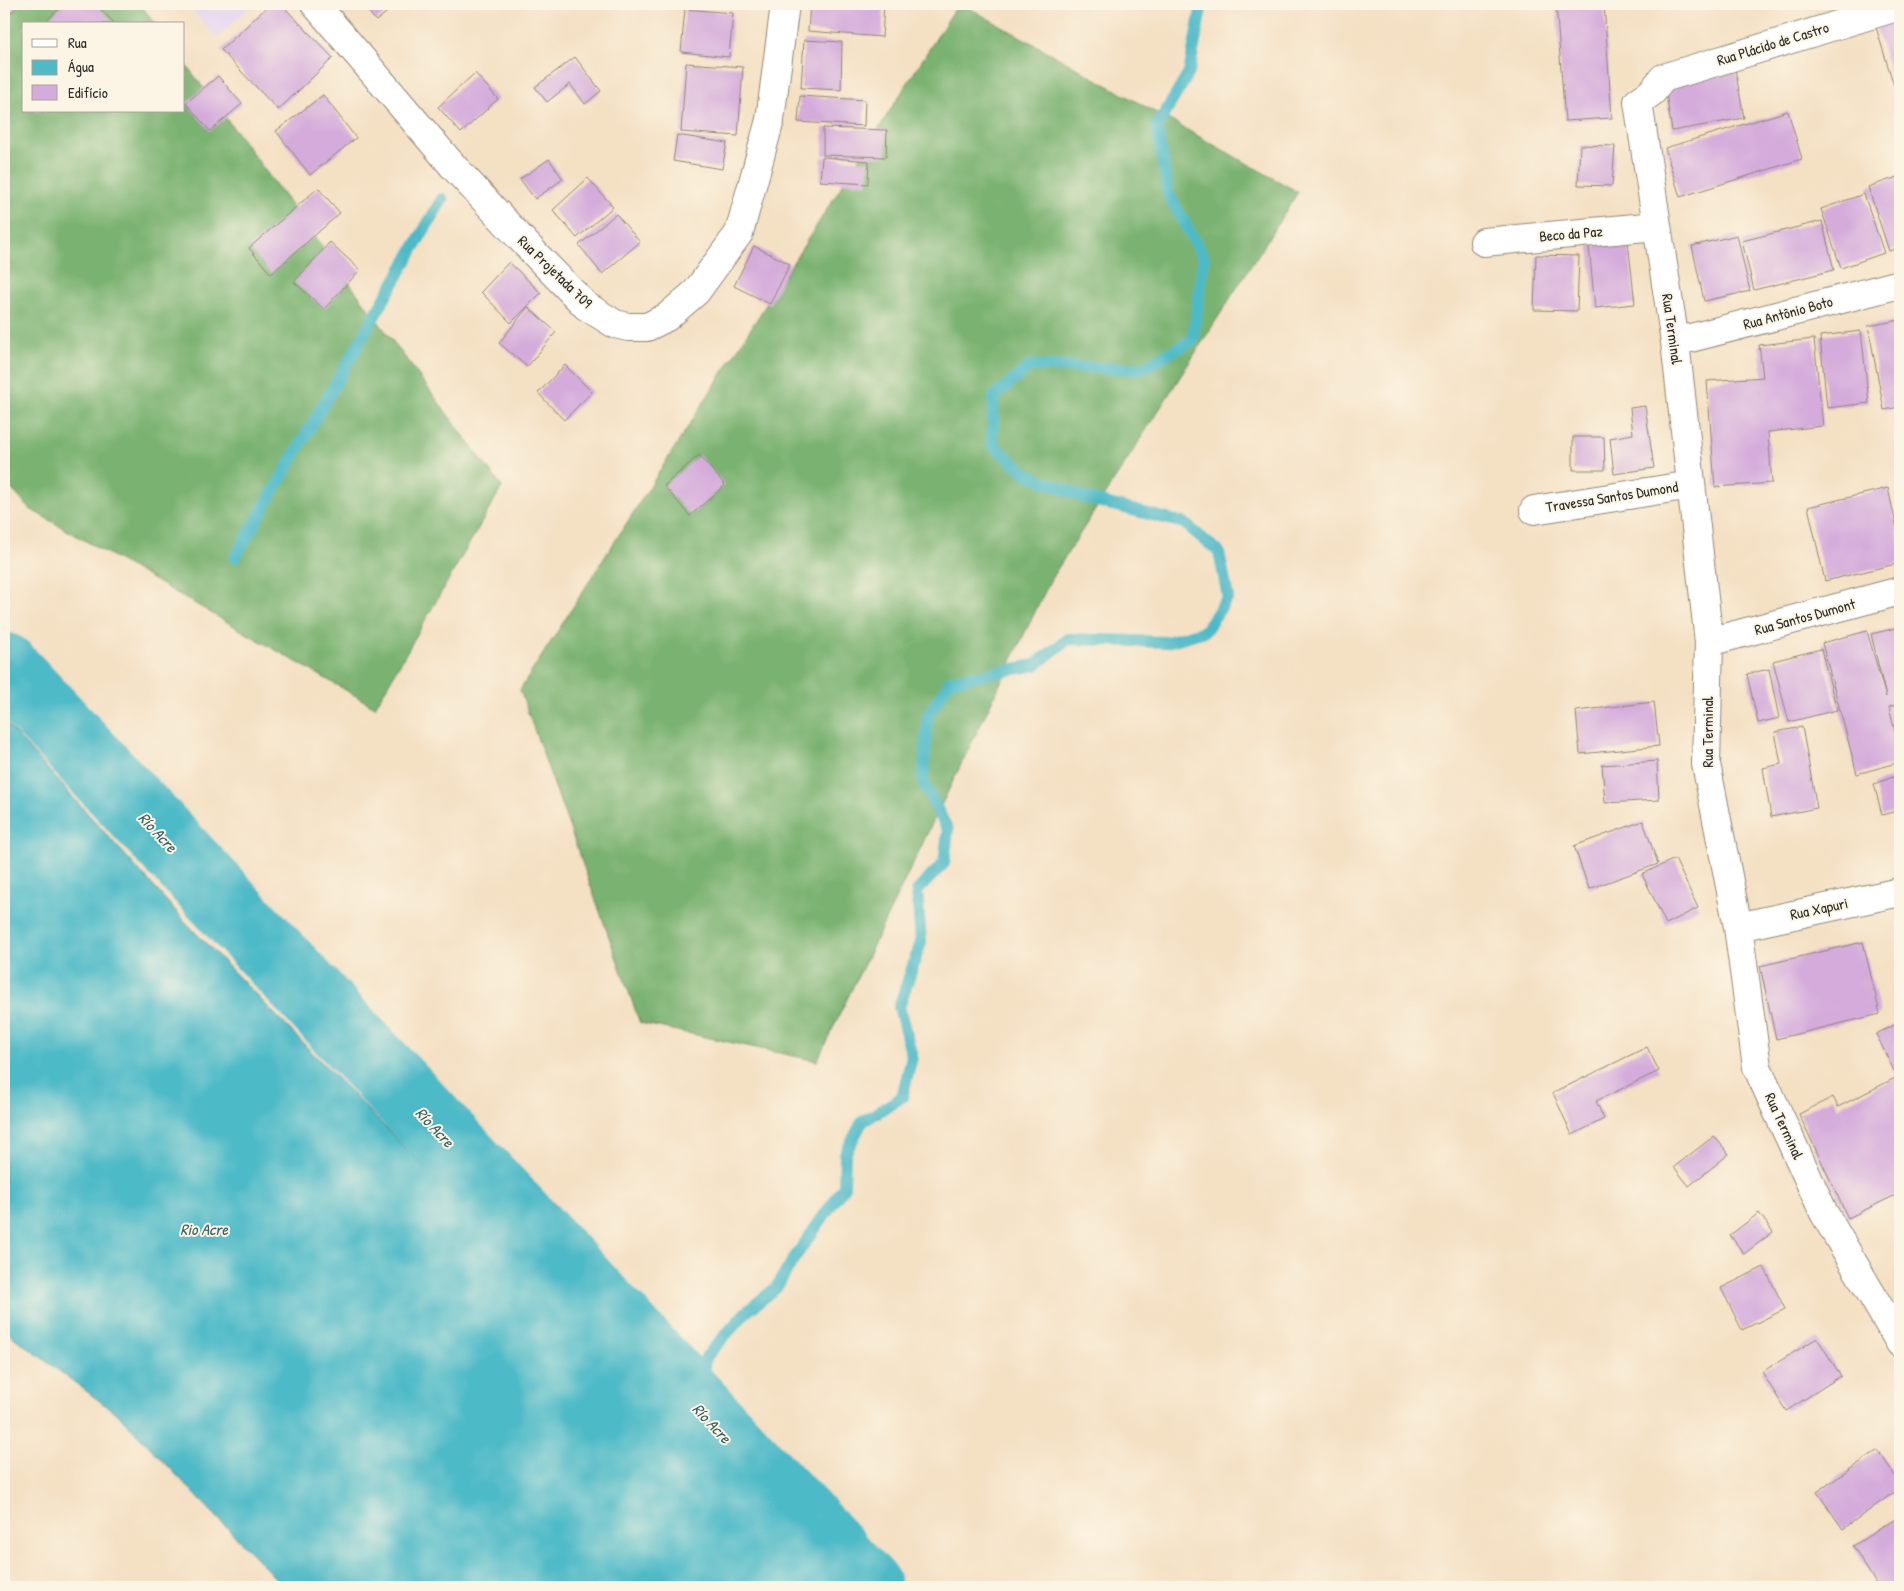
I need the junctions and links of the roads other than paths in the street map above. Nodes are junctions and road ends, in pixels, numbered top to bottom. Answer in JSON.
{"nodes":[{"id":1,"x":315,"y":4,"type":"edge"},
{"id":2,"x":785,"y":4,"type":"edge"},
{"id":3,"x":1900,"y":6,"type":"edge"},
{"id":4,"x":1652,"y":92,"type":"joint"},
{"id":5,"x":1657,"y":226,"type":"junction"},
{"id":6,"x":1484,"y":242,"type":"dead end"},
{"id":7,"x":1900,"y":284,"type":"edge"},
{"id":8,"x":1675,"y":342,"type":"junction"},
{"id":9,"x":1691,"y":485,"type":"junction"},
{"id":10,"x":1534,"y":510,"type":"dead end"},
{"id":11,"x":1900,"y":591,"type":"edge"},
{"id":12,"x":1709,"y":642,"type":"junction"},
{"id":13,"x":1900,"y":892,"type":"edge"},
{"id":14,"x":1738,"y":927,"type":"junction"},
{"id":15,"x":1900,"y":1343,"type":"edge"}],
"edges":[{"from":1,"to":2,"type":"street","name":"Rua Projetada 709"},
{"from":3,"to":4,"type":"street","name":"Rua Plácido de Castro"},
{"from":4,"to":5,"type":"street","name":"Rua Terminal"},
{"from":5,"to":6,"type":"street","name":"Beco da Paz"},
{"from":5,"to":8,"type":"street","name":"Rua Terminal"},
{"from":7,"to":8,"type":"street","name":"Rua Antônio Boto"},
{"from":8,"to":9,"type":"street","name":"Rua Terminal"},
{"from":9,"to":10,"type":"street","name":"Travessa Santos Dumond"},
{"from":9,"to":12,"type":"street","name":"Rua Terminal"},
{"from":11,"to":12,"type":"street","name":"Rua Santos Dumont"},
{"from":12,"to":14,"type":"street","name":"Rua Terminal"},
{"from":13,"to":14,"type":"street","name":"Rua Xapuri"},
{"from":14,"to":15,"type":"street","name":"Rua Terminal"}]}
